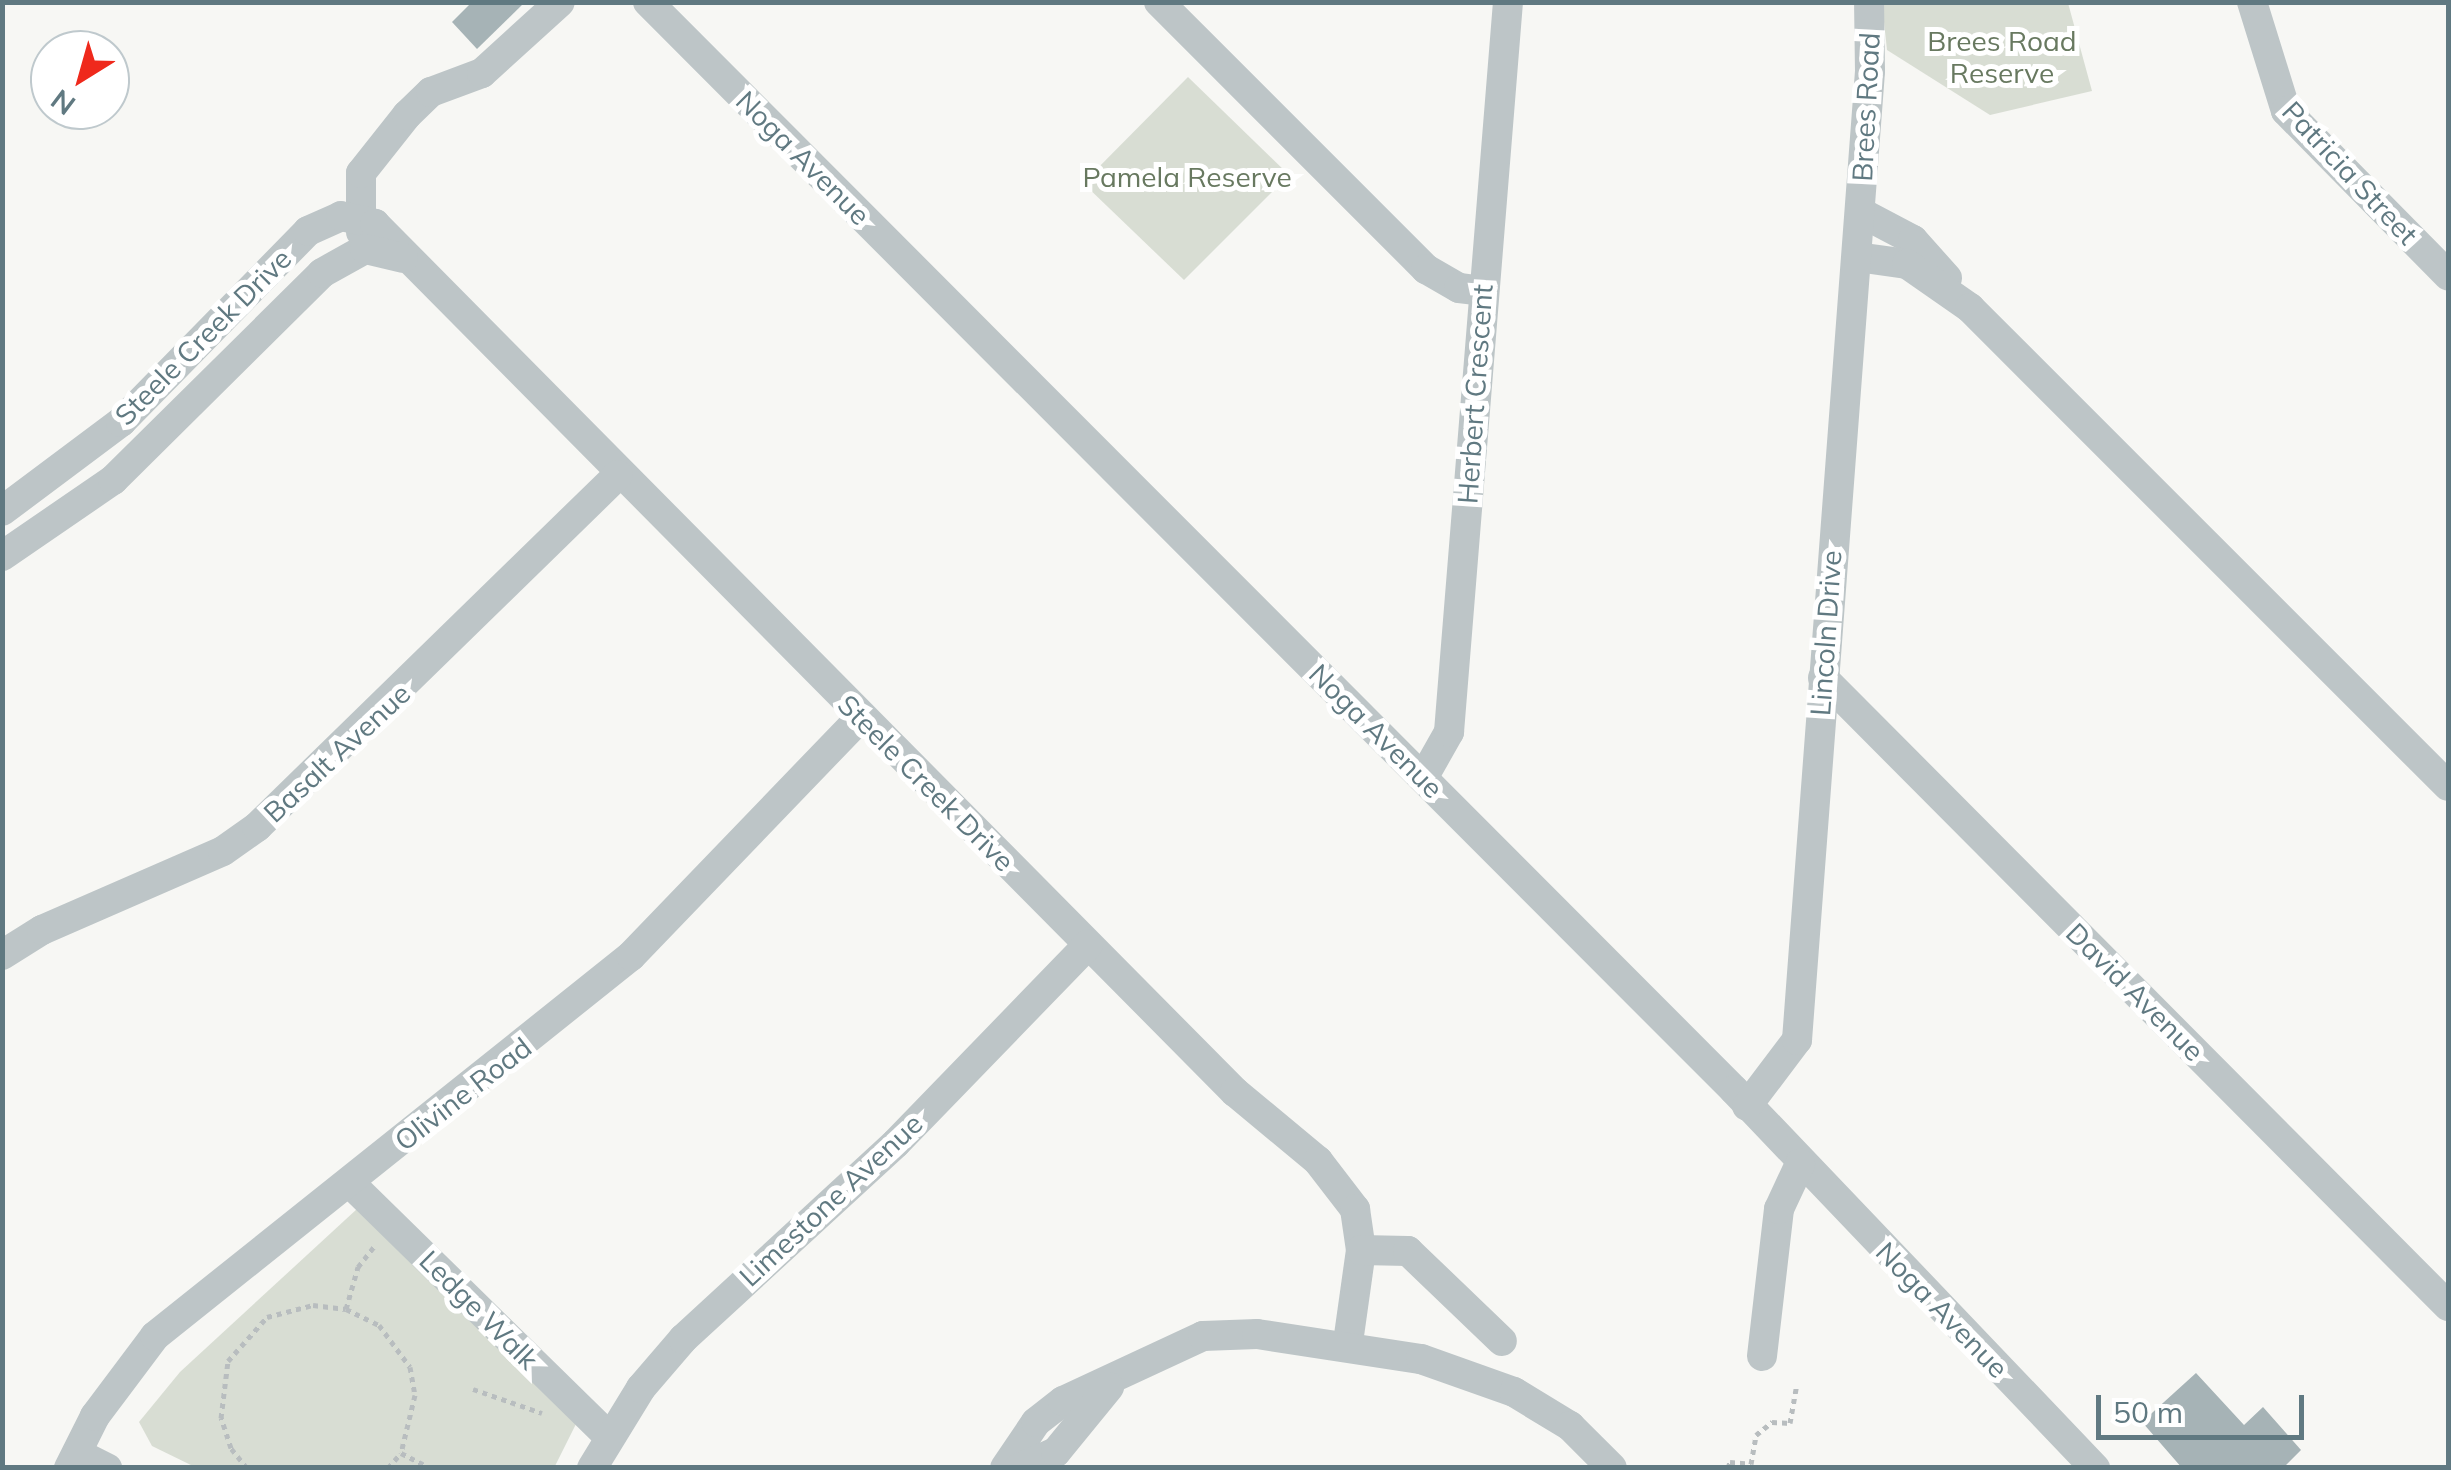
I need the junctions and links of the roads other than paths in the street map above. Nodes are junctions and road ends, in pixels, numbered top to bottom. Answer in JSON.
{"nodes":[{"id":1,"x":560,"y":2,"type":"edge"},
{"id":2,"x":648,"y":2,"type":"edge"},
{"id":3,"x":1159,"y":2,"type":"edge"},
{"id":4,"x":1508,"y":2,"type":"edge"},
{"id":5,"x":1869,"y":2,"type":"edge"},
{"id":6,"x":2252,"y":2,"type":"edge"},
{"id":7,"x":1860,"y":212,"type":"junction"},
{"id":8,"x":356,"y":216,"type":"junction"},
{"id":9,"x":365,"y":249,"type":"junction"},
{"id":10,"x":1857,"y":256,"type":"junction"},
{"id":11,"x":403,"y":258,"type":"junction"},
{"id":12,"x":2448,"y":276,"type":"edge"},
{"id":13,"x":1483,"y":291,"type":"junction"},
{"id":14,"x":1970,"y":308,"type":"junction"},
{"id":15,"x":618,"y":475,"type":"junction"},
{"id":16,"x":2,"y":511,"type":"edge"},
{"id":17,"x":2,"y":556,"type":"edge"},
{"id":18,"x":1823,"y":678,"type":"junction"},
{"id":19,"x":860,"y":717,"type":"junction"},
{"id":20,"x":1423,"y":778,"type":"junction"},
{"id":21,"x":2448,"y":786,"type":"edge"},
{"id":22,"x":1088,"y":946,"type":"junction"},
{"id":23,"x":2,"y":955,"type":"edge"},
{"id":24,"x":1741,"y":1098,"type":"junction"},
{"id":25,"x":1800,"y":1164,"type":"junction"},
{"id":26,"x":349,"y":1182,"type":"junction"},
{"id":27,"x":1361,"y":1250,"type":"junction"},
{"id":28,"x":2448,"y":1306,"type":"edge"},
{"id":29,"x":1502,"y":1341,"type":"dead end"},
{"id":30,"x":1348,"y":1342,"type":"junction"},
{"id":31,"x":1762,"y":1356,"type":"dead end"},
{"id":32,"x":1115,"y":1381,"type":"junction"},
{"id":33,"x":609,"y":1437,"type":"junction"},
{"id":34,"x":73,"y":1460,"type":"edge"},
{"id":35,"x":107,"y":1468,"type":"edge"},
{"id":36,"x":592,"y":1468,"type":"edge"},
{"id":37,"x":1004,"y":1468,"type":"edge"},
{"id":38,"x":1020,"y":1468,"type":"edge"},
{"id":39,"x":1612,"y":1468,"type":"edge"},
{"id":40,"x":2095,"y":1468,"type":"edge"}],
"edges":[{"from":1,"to":8,"type":"street"},
{"from":2,"to":20,"type":"street","name":"Noga Avenue"},
{"from":3,"to":13,"type":"street"},
{"from":4,"to":13,"type":"street","name":"Herbert Crescent"},
{"from":5,"to":7,"type":"street","name":"Brees Road"},
{"from":6,"to":12,"type":"street","name":"Patricia Street"},
{"from":7,"to":10,"type":"street","name":"Lincoln Drive"},
{"from":7,"to":14,"type":"street"},
{"from":8,"to":9,"type":"street"},
{"from":8,"to":11,"type":"street","name":"Steele Creek Drive"},
{"from":8,"to":16,"type":"street","name":"Steele Creek Drive"},
{"from":9,"to":11,"type":"street"},
{"from":9,"to":17,"type":"street","name":"Steele Creek Drive"},
{"from":10,"to":14,"type":"street"},
{"from":10,"to":18,"type":"street","name":"Lincoln Drive"},
{"from":11,"to":15,"type":"street","name":"Steele Creek Drive"},
{"from":13,"to":20,"type":"street","name":"Herbert Crescent"},
{"from":14,"to":21,"type":"street"},
{"from":15,"to":19,"type":"street","name":"Steele Creek Drive"},
{"from":15,"to":23,"type":"street","name":"Basalt Avenue"},
{"from":18,"to":24,"type":"street","name":"Lincoln Drive"},
{"from":18,"to":28,"type":"street","name":"David Avenue"},
{"from":19,"to":22,"type":"street","name":"Steele Creek Drive"},
{"from":19,"to":26,"type":"street","name":"Olivine Road"},
{"from":20,"to":24,"type":"street","name":"Noga Avenue"},
{"from":22,"to":27,"type":"street","name":"Steele Creek Drive"},
{"from":22,"to":33,"type":"street","name":"Limestone Avenue"},
{"from":24,"to":25,"type":"street","name":"Noga Avenue"},
{"from":25,"to":31,"type":"street"},
{"from":25,"to":40,"type":"street","name":"Noga Avenue"},
{"from":26,"to":33,"type":"street","name":"Ledge Walk"},
{"from":26,"to":34,"type":"street","name":"Olivine Road"},
{"from":27,"to":29,"type":"street"},
{"from":27,"to":30,"type":"street","name":"Steele Creek Drive"},
{"from":30,"to":32,"type":"street"},
{"from":30,"to":39,"type":"street"},
{"from":32,"to":37,"type":"street"},
{"from":32,"to":38,"type":"street"},
{"from":33,"to":36,"type":"street","name":"Limestone Avenue"},
{"from":34,"to":35,"type":"street"}]}
